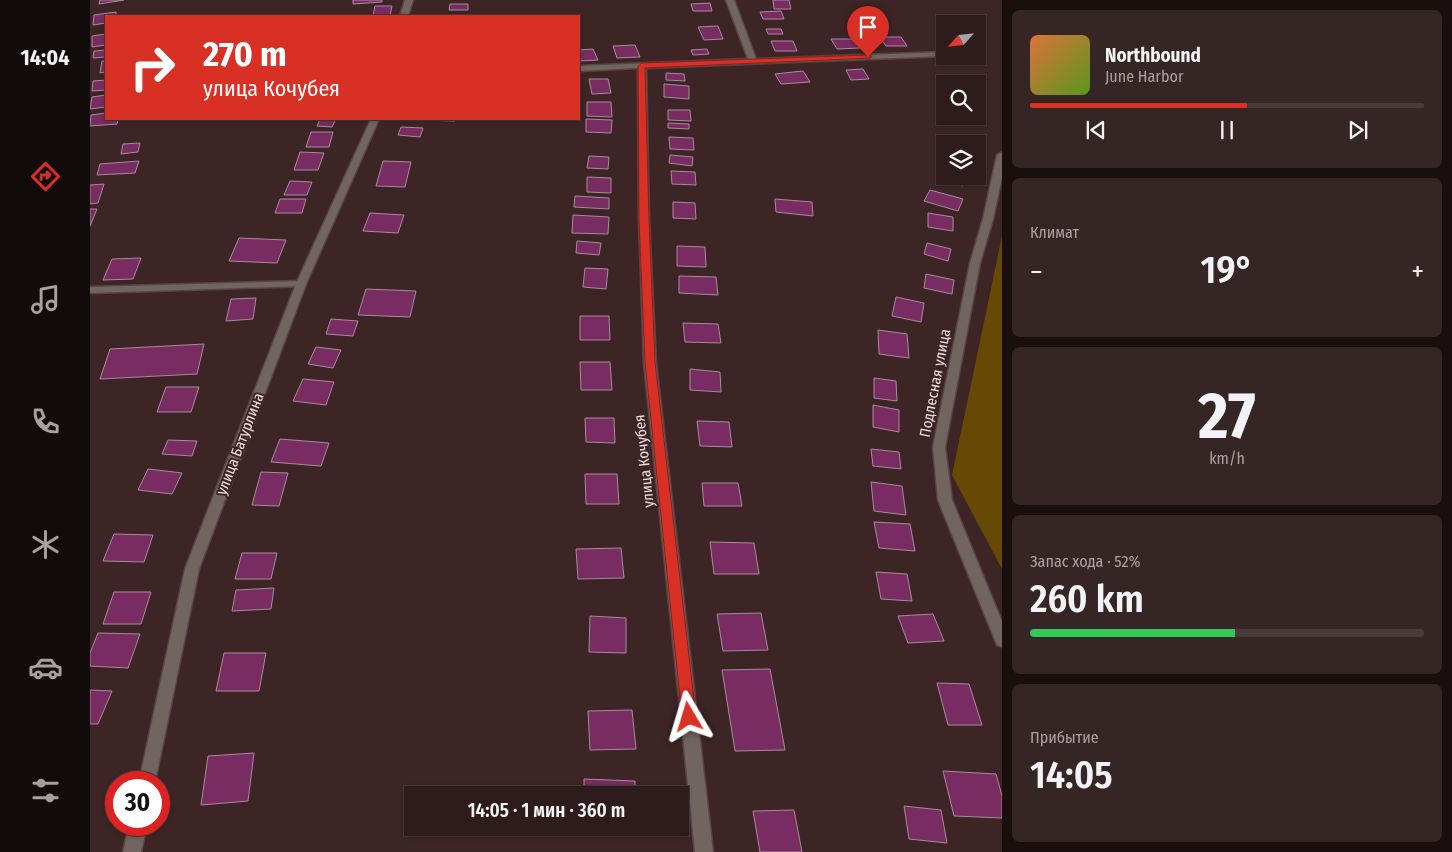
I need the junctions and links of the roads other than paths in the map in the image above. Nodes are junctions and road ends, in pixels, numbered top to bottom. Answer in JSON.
{"nodes":[{"id":1,"x":409,"y":0,"type":"edge"},
{"id":2,"x":730,"y":0,"type":"edge"},
{"id":3,"x":404,"y":15,"type":"edge"},
{"id":4,"x":936,"y":54,"type":"edge"},
{"id":5,"x":753,"y":61,"type":"junction"},
{"id":6,"x":642,"y":66,"type":"junction"},
{"id":7,"x":580,"y":68,"type":"edge"},
{"id":8,"x":375,"y":120,"type":"edge"},
{"id":9,"x":1002,"y":155,"type":"edge"},
{"id":10,"x":301,"y":284,"type":"junction"},
{"id":11,"x":90,"y":290,"type":"edge"},
{"id":12,"x":1002,"y":640,"type":"edge"},
{"id":13,"x":149,"y":771,"type":"edge"},
{"id":14,"x":136,"y":836,"type":"edge"},
{"id":15,"x":132,"y":852,"type":"edge"},
{"id":16,"x":704,"y":852,"type":"edge"}],
"edges":[{"from":1,"to":3,"type":"street"},
{"from":2,"to":5,"type":"street"},
{"from":4,"to":5,"type":"street"},
{"from":5,"to":6,"type":"street"},
{"from":6,"to":7,"type":"street"},
{"from":6,"to":16,"type":"street","name":"улица Кочубея"},
{"from":8,"to":10,"type":"street","name":"улица Батурлина"},
{"from":9,"to":12,"type":"street","name":"Подлесная улица"},
{"from":10,"to":11,"type":"lane"},
{"from":10,"to":13,"type":"street","name":"улица Батурлина"},
{"from":14,"to":15,"type":"street"}]}
